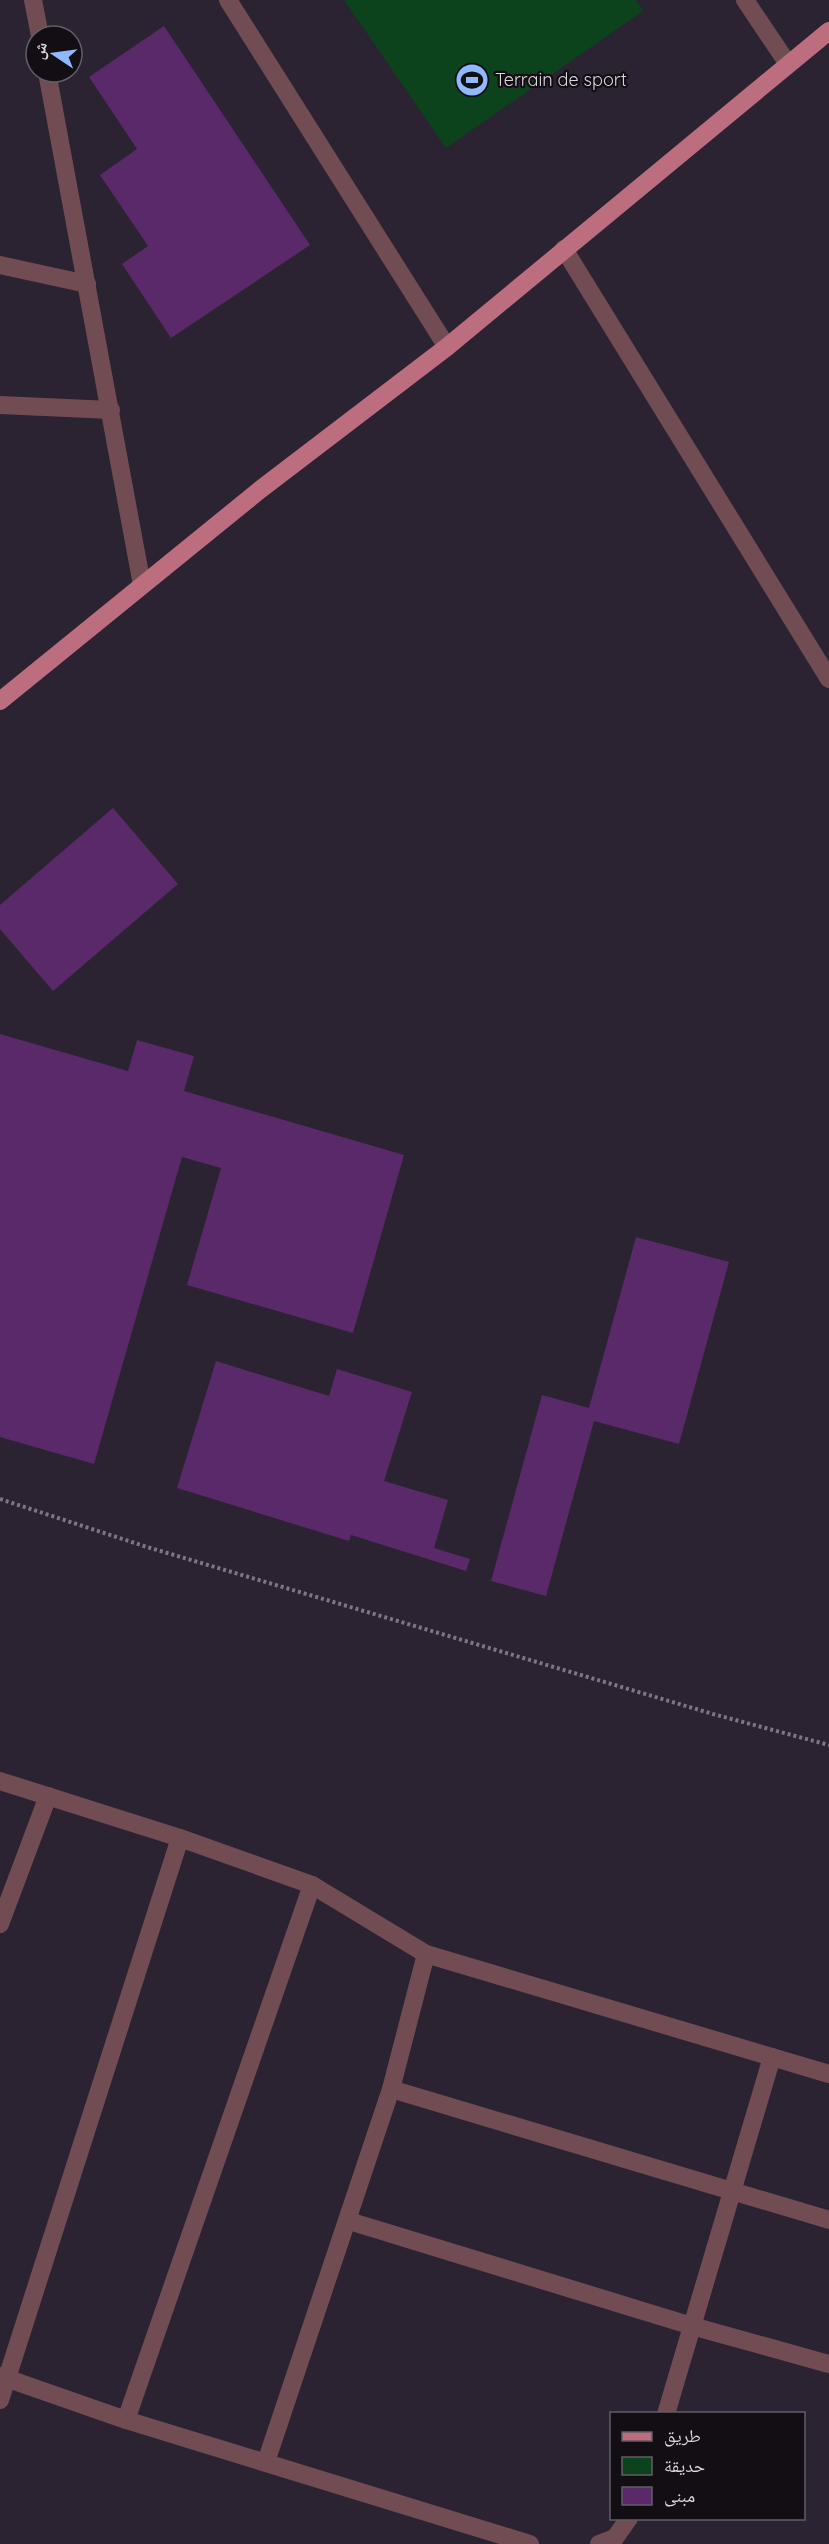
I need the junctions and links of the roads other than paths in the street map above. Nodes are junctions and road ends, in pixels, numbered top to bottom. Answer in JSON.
{"nodes":[{"id":1,"x":33,"y":0,"type":"edge"},
{"id":2,"x":228,"y":0,"type":"edge"},
{"id":3,"x":745,"y":0,"type":"edge"},
{"id":4,"x":38,"y":24,"type":"edge"},
{"id":5,"x":829,"y":31,"type":"edge"},
{"id":6,"x":788,"y":64,"type":"junction"},
{"id":7,"x":49,"y":84,"type":"edge"},
{"id":8,"x":564,"y":249,"type":"junction"},
{"id":9,"x":0,"y":265,"type":"edge"},
{"id":10,"x":87,"y":284,"type":"junction"},
{"id":11,"x":447,"y":347,"type":"junction"},
{"id":12,"x":0,"y":405,"type":"edge"},
{"id":13,"x":111,"y":410,"type":"junction"},
{"id":14,"x":142,"y":585,"type":"junction"},
{"id":15,"x":829,"y":679,"type":"edge"},
{"id":16,"x":0,"y":701,"type":"edge"},
{"id":17,"x":0,"y":1781,"type":"edge"},
{"id":18,"x":48,"y":1796,"type":"junction"},
{"id":19,"x":180,"y":1838,"type":"junction"},
{"id":20,"x":312,"y":1885,"type":"junction"},
{"id":21,"x":0,"y":1924,"type":"edge"},
{"id":22,"x":426,"y":1954,"type":"junction"},
{"id":23,"x":772,"y":2057,"type":"junction"},
{"id":24,"x":829,"y":2074,"type":"edge"},
{"id":25,"x":391,"y":2089,"type":"junction"},
{"id":26,"x":732,"y":2191,"type":"junction"},
{"id":27,"x":829,"y":2220,"type":"edge"},
{"id":28,"x":348,"y":2221,"type":"junction"},
{"id":29,"x":692,"y":2326,"type":"junction"},
{"id":30,"x":829,"y":2364,"type":"edge"},
{"id":31,"x":3,"y":2378,"type":"edge"},
{"id":32,"x":0,"y":2400,"type":"edge"},
{"id":33,"x":667,"y":2412,"type":"edge"},
{"id":34,"x":126,"y":2420,"type":"junction"},
{"id":35,"x":266,"y":2462,"type":"junction"},
{"id":36,"x":627,"y":2520,"type":"edge"},
{"id":37,"x":530,"y":2544,"type":"edge"},
{"id":38,"x":599,"y":2544,"type":"edge"}],
"edges":[{"from":1,"to":4,"type":"street"},
{"from":2,"to":11,"type":"street"},
{"from":3,"to":6,"type":"street"},
{"from":5,"to":6,"type":"main road"},
{"from":6,"to":8,"type":"main road"},
{"from":7,"to":10,"type":"street"},
{"from":8,"to":11,"type":"main road"},
{"from":8,"to":15,"type":"street"},
{"from":9,"to":10,"type":"street"},
{"from":10,"to":13,"type":"street"},
{"from":11,"to":14,"type":"main road"},
{"from":12,"to":13,"type":"street"},
{"from":13,"to":14,"type":"street"},
{"from":14,"to":16,"type":"main road"},
{"from":17,"to":18,"type":"street"},
{"from":18,"to":19,"type":"street"},
{"from":18,"to":21,"type":"street"},
{"from":19,"to":20,"type":"street"},
{"from":19,"to":31,"type":"street"},
{"from":20,"to":22,"type":"street"},
{"from":20,"to":34,"type":"street"},
{"from":22,"to":23,"type":"street"},
{"from":22,"to":25,"type":"street"},
{"from":23,"to":24,"type":"street"},
{"from":23,"to":26,"type":"street"},
{"from":25,"to":26,"type":"street"},
{"from":25,"to":28,"type":"street"},
{"from":26,"to":27,"type":"street"},
{"from":26,"to":29,"type":"street"},
{"from":28,"to":29,"type":"street"},
{"from":28,"to":35,"type":"street"},
{"from":29,"to":30,"type":"street"},
{"from":29,"to":33,"type":"street"},
{"from":31,"to":32,"type":"street"},
{"from":31,"to":34,"type":"street"},
{"from":34,"to":35,"type":"street"},
{"from":35,"to":37,"type":"street"},
{"from":36,"to":38,"type":"street"}]}
